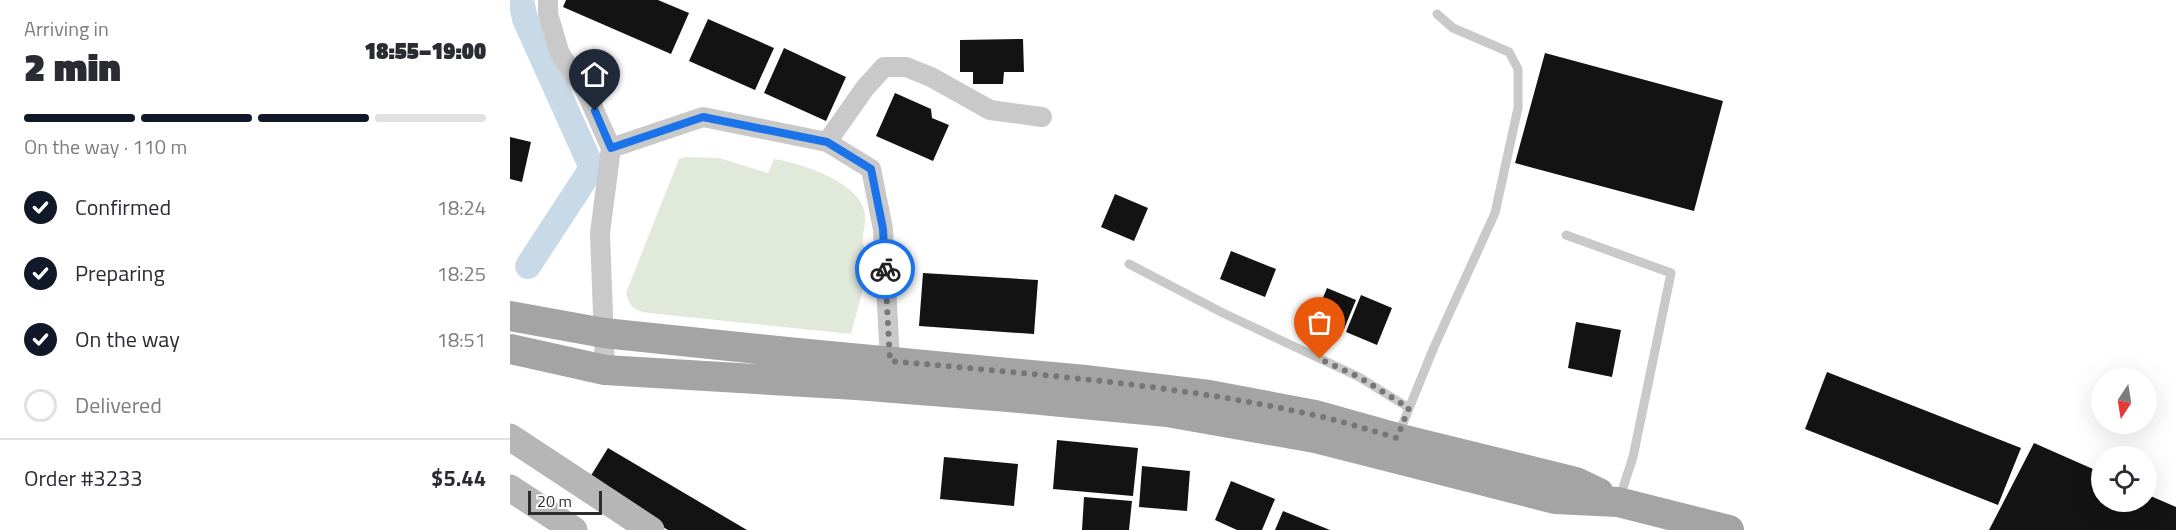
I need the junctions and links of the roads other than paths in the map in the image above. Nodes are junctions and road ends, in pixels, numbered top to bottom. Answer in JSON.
{"nodes":[{"id":1,"x":548,"y":0,"type":"edge"},
{"id":2,"x":1437,"y":14,"type":"dead end"},
{"id":3,"x":1042,"y":117,"type":"dead end"},
{"id":4,"x":827,"y":142,"type":"junction"},
{"id":5,"x":611,"y":148,"type":"junction"},
{"id":6,"x":1566,"y":235,"type":"dead end"},
{"id":7,"x":1129,"y":264,"type":"dead end"},
{"id":8,"x":510,"y":316,"type":"edge"},
{"id":9,"x":604,"y":333,"type":"junction"},
{"id":10,"x":510,"y":349,"type":"edge"},
{"id":11,"x":890,"y":361,"type":"junction"},
{"id":12,"x":605,"y":370,"type":"junction"},
{"id":13,"x":1409,"y":408,"type":"junction"},
{"id":14,"x":510,"y":437,"type":"edge"},
{"id":15,"x":1397,"y":438,"type":"junction"},
{"id":16,"x":510,"y":488,"type":"edge"},
{"id":17,"x":1618,"y":502,"type":"junction"},
{"id":18,"x":1691,"y":524,"type":"edge"},
{"id":19,"x":574,"y":530,"type":"edge"},
{"id":20,"x":651,"y":530,"type":"edge"},
{"id":21,"x":1729,"y":530,"type":"edge"}],
"edges":[{"from":1,"to":5,"type":"street"},
{"from":2,"to":13,"type":"lane"},
{"from":3,"to":4,"type":"street"},
{"from":4,"to":5,"type":"street"},
{"from":4,"to":11,"type":"street"},
{"from":5,"to":9,"type":"street"},
{"from":6,"to":17,"type":"lane"},
{"from":7,"to":13,"type":"lane"},
{"from":8,"to":9,"type":"main road"},
{"from":9,"to":11,"type":"main road"},
{"from":9,"to":12,"type":"street"},
{"from":10,"to":12,"type":"main road"},
{"from":11,"to":15,"type":"main road"},
{"from":12,"to":17,"type":"main road"},
{"from":13,"to":15,"type":"lane"},
{"from":14,"to":20,"type":"street"},
{"from":15,"to":17,"type":"main road"},
{"from":16,"to":19,"type":"street"},
{"from":17,"to":18,"type":"main road"},
{"from":18,"to":21,"type":"main road"}]}
